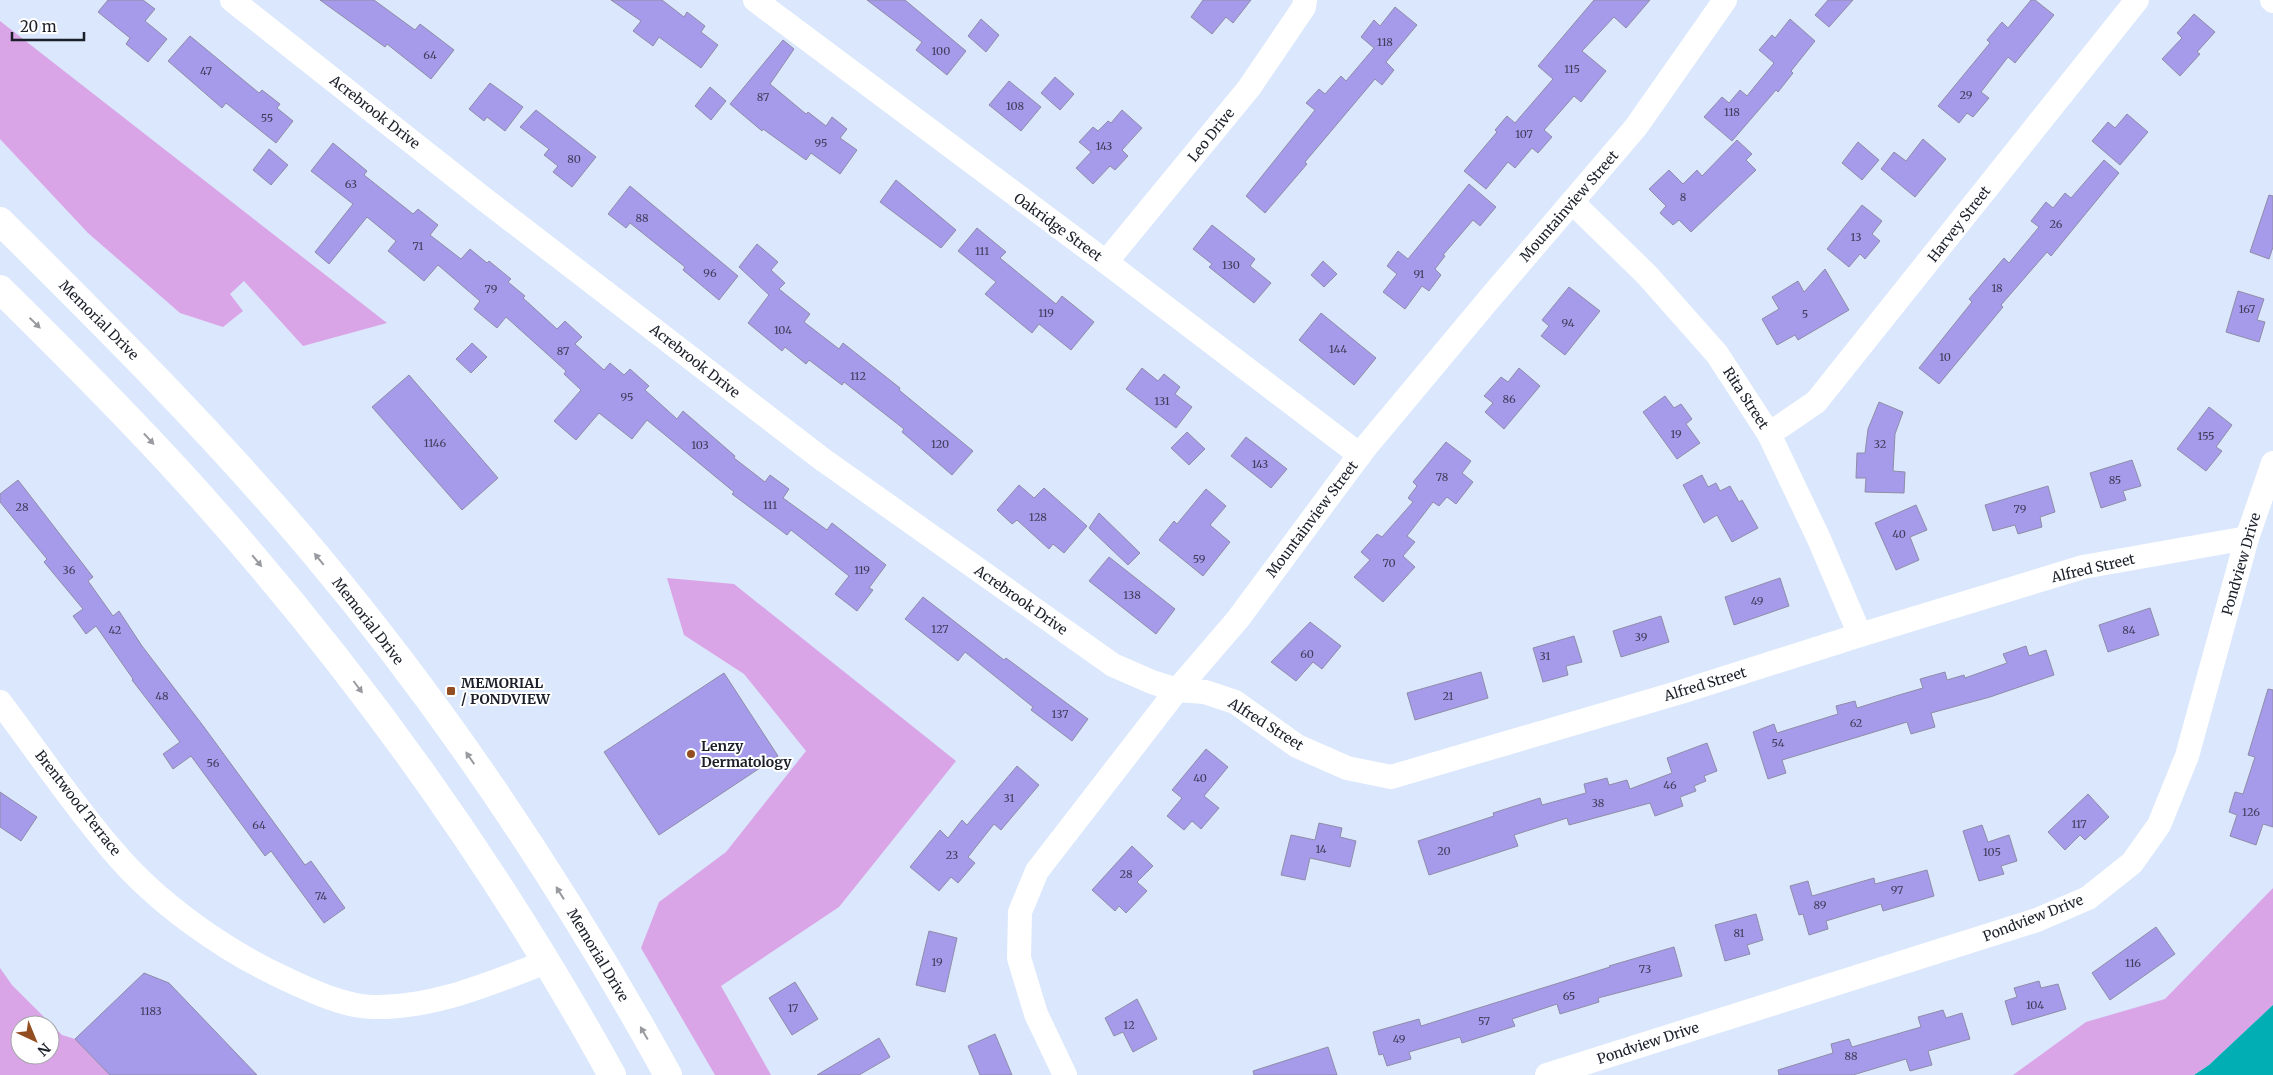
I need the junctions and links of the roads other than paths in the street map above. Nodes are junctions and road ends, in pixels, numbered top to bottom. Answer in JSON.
{"nodes":[{"id":1,"x":232,"y":0,"type":"edge"},
{"id":2,"x":755,"y":0,"type":"edge"},
{"id":3,"x":1305,"y":0,"type":"edge"},
{"id":4,"x":1725,"y":0,"type":"edge"},
{"id":5,"x":2137,"y":0,"type":"edge"},
{"id":6,"x":1572,"y":202,"type":"junction"},
{"id":7,"x":0,"y":221,"type":"edge"},
{"id":8,"x":1106,"y":262,"type":"junction"},
{"id":9,"x":0,"y":289,"type":"edge"},
{"id":10,"x":1769,"y":434,"type":"junction"},
{"id":11,"x":1360,"y":455,"type":"junction"},
{"id":12,"x":2273,"y":463,"type":"edge"},
{"id":13,"x":2247,"y":538,"type":"junction"},
{"id":14,"x":1860,"y":635,"type":"junction"},
{"id":15,"x":1177,"y":690,"type":"junction"},
{"id":16,"x":0,"y":702,"type":"edge"},
{"id":17,"x":546,"y":962,"type":"junction"},
{"id":18,"x":612,"y":1075,"type":"edge"},
{"id":19,"x":668,"y":1075,"type":"edge"},
{"id":20,"x":1066,"y":1075,"type":"edge"},
{"id":21,"x":1547,"y":1075,"type":"edge"}],
"edges":[{"from":1,"to":15,"type":"street","name":"Acrebrook Drive"},
{"from":2,"to":8,"type":"street","name":"Oakridge Street"},
{"from":3,"to":8,"type":"street","name":"Leo Drive"},
{"from":4,"to":6,"type":"street","name":"Mountainview Street"},
{"from":5,"to":10,"type":"street","name":"Harvey Street"},
{"from":6,"to":10,"type":"street","name":"Rita Street"},
{"from":6,"to":11,"type":"street","name":"Mountainview Street"},
{"from":19,"to":7,"type":"main road","name":"Memorial Drive","one_way":true},
{"from":8,"to":11,"type":"street","name":"Oakridge Street"},
{"from":9,"to":17,"type":"main road","one_way":true},
{"from":10,"to":14,"type":"street","name":"Rita Street"},
{"from":11,"to":15,"type":"street","name":"Mountainview Street"},
{"from":12,"to":13,"type":"street","name":"Pondview Drive"},
{"from":13,"to":14,"type":"street","name":"Alfred Street"},
{"from":13,"to":21,"type":"street","name":"Pondview Drive"},
{"from":14,"to":15,"type":"street","name":"Alfred Street"},
{"from":15,"to":20,"type":"street","name":"Mountainview Street"},
{"from":16,"to":17,"type":"street","name":"Brentwood Terrace"},
{"from":17,"to":18,"type":"main road"}]}
